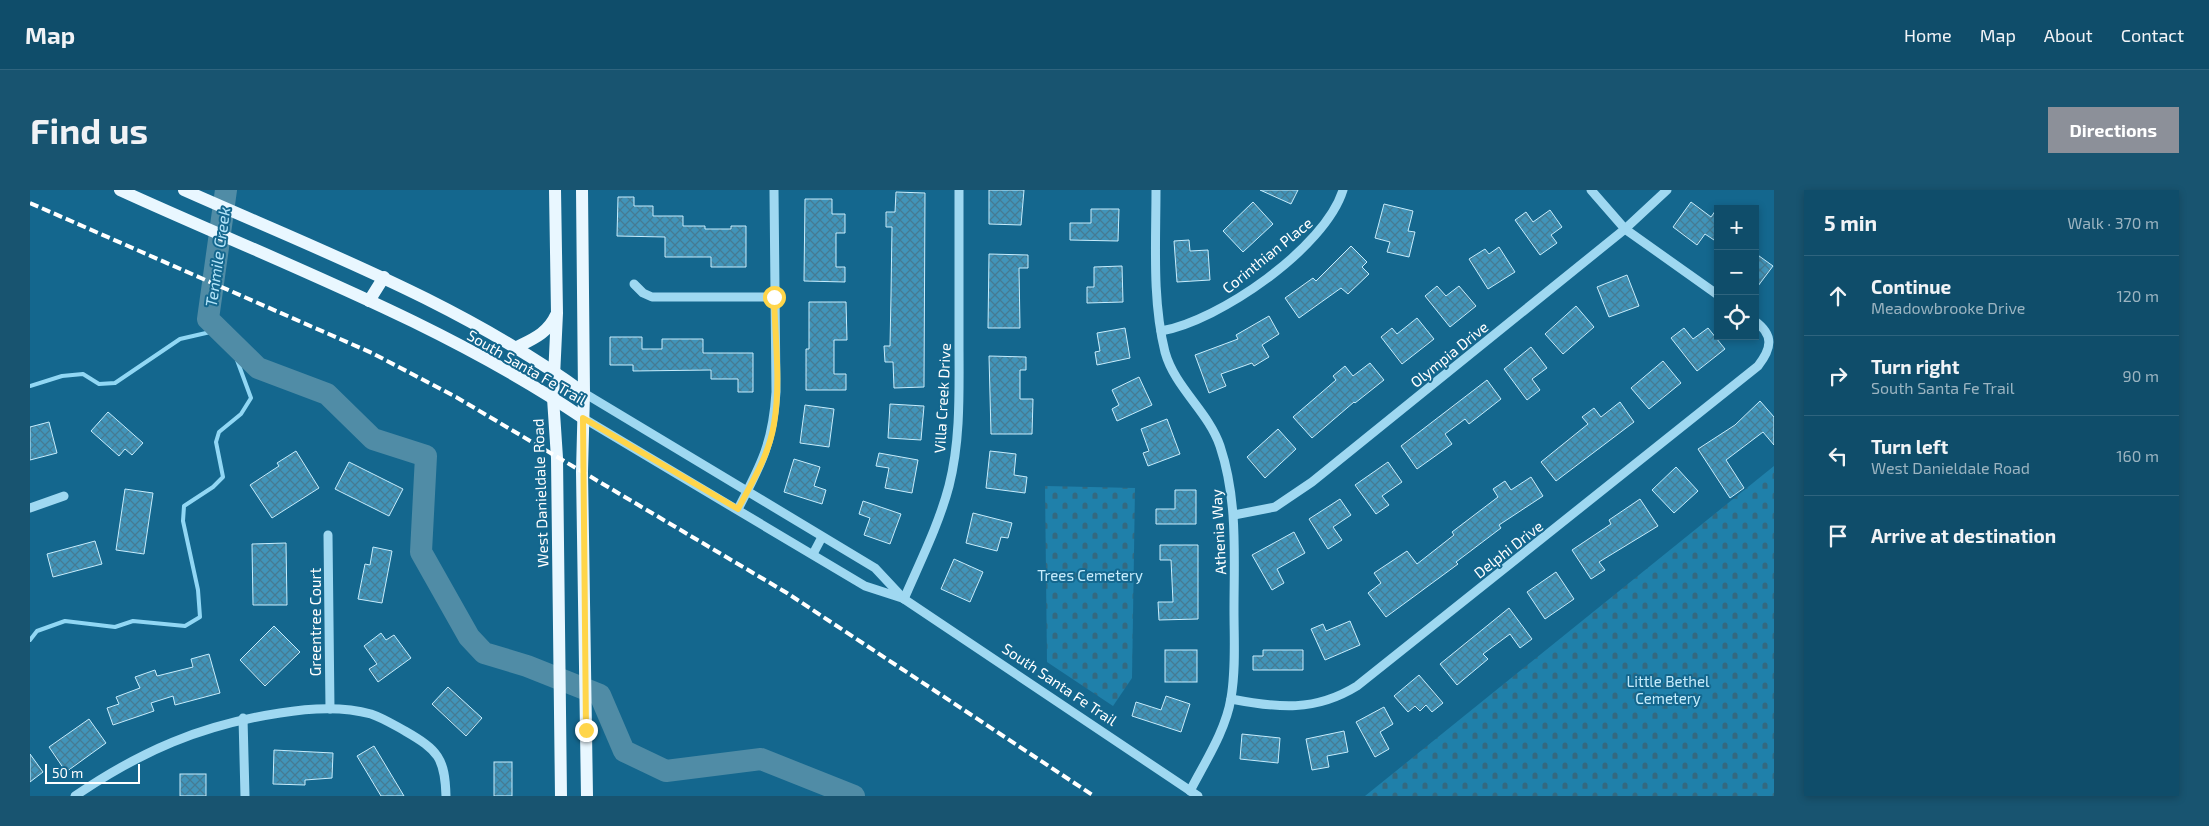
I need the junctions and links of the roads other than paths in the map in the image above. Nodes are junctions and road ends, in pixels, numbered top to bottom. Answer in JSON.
{"nodes":[{"id":1,"x":120,"y":190,"type":"edge"},
{"id":2,"x":184,"y":190,"type":"edge"},
{"id":3,"x":555,"y":190,"type":"edge"},
{"id":4,"x":582,"y":190,"type":"edge"},
{"id":5,"x":774,"y":190,"type":"edge"},
{"id":6,"x":959,"y":190,"type":"edge"},
{"id":7,"x":1156,"y":190,"type":"edge"},
{"id":8,"x":1343,"y":190,"type":"edge"},
{"id":9,"x":1591,"y":190,"type":"edge"},
{"id":10,"x":1667,"y":190,"type":"edge"},
{"id":11,"x":1625,"y":229,"type":"junction"},
{"id":12,"x":384,"y":277,"type":"junction"},
{"id":13,"x":634,"y":284,"type":"dead end"},
{"id":14,"x":1714,"y":292,"type":"edge"},
{"id":15,"x":774,"y":297,"type":"junction"},
{"id":16,"x":370,"y":302,"type":"junction"},
{"id":17,"x":557,"y":313,"type":"junction"},
{"id":18,"x":1759,"y":324,"type":"edge"},
{"id":19,"x":1161,"y":331,"type":"junction"},
{"id":20,"x":517,"y":347,"type":"junction"},
{"id":21,"x":554,"y":371,"type":"junction"},
{"id":22,"x":584,"y":393,"type":"junction"},
{"id":23,"x":553,"y":398,"type":"junction"},
{"id":24,"x":583,"y":418,"type":"junction"},
{"id":25,"x":747,"y":492,"type":"junction"},
{"id":26,"x":64,"y":496,"type":"dead end"},
{"id":27,"x":30,"y":508,"type":"edge"},
{"id":28,"x":738,"y":509,"type":"junction"},
{"id":29,"x":1234,"y":515,"type":"junction"},
{"id":30,"x":328,"y":535,"type":"dead end"},
{"id":31,"x":822,"y":537,"type":"junction"},
{"id":32,"x":812,"y":554,"type":"junction"},
{"id":33,"x":904,"y":599,"type":"junction"},
{"id":34,"x":1231,"y":699,"type":"junction"},
{"id":35,"x":330,"y":709,"type":"junction"},
{"id":36,"x":243,"y":718,"type":"junction"},
{"id":37,"x":1194,"y":793,"type":"edge"},
{"id":38,"x":75,"y":796,"type":"edge"},
{"id":39,"x":245,"y":796,"type":"edge"},
{"id":40,"x":446,"y":796,"type":"edge"},
{"id":41,"x":561,"y":796,"type":"edge"},
{"id":42,"x":587,"y":796,"type":"edge"}],
"edges":[{"from":1,"to":16,"type":"main road","name":"South Santa Fe Trail"},
{"from":2,"to":12,"type":"main road","name":"South Santa Fe Trail"},
{"from":3,"to":17,"type":"main road","name":"West Danieldale Road"},
{"from":4,"to":22,"type":"main road"},
{"from":5,"to":15,"type":"street"},
{"from":6,"to":33,"type":"street","name":"Villa Creek Drive"},
{"from":7,"to":19,"type":"street","name":"Athenia Way"},
{"from":8,"to":19,"type":"street","name":"Corinthian Place"},
{"from":9,"to":11,"type":"street"},
{"from":10,"to":11,"type":"street","name":"Olympia Drive"},
{"from":11,"to":14,"type":"street"},
{"from":11,"to":29,"type":"street","name":"Olympia Drive"},
{"from":12,"to":16,"type":"main road"},
{"from":12,"to":20,"type":"main road","name":"South Santa Fe Trail"},
{"from":13,"to":15,"type":"street"},
{"from":15,"to":25,"type":"street"},
{"from":16,"to":23,"type":"main road","name":"South Santa Fe Trail"},
{"from":17,"to":20,"type":"main road"},
{"from":17,"to":21,"type":"main road","name":"West Danieldale Road"},
{"from":18,"to":34,"type":"street","name":"Delphi Drive"},
{"from":19,"to":29,"type":"street","name":"Athenia Way"},
{"from":20,"to":21,"type":"main road","name":"South Santa Fe Trail"},
{"from":21,"to":22,"type":"main road","name":"South Santa Fe Trail"},
{"from":21,"to":23,"type":"main road","name":"West Danieldale Road"},
{"from":22,"to":24,"type":"main road"},
{"from":22,"to":25,"type":"street","name":"South Santa Fe Trail"},
{"from":23,"to":24,"type":"main road","name":"South Santa Fe Trail"},
{"from":23,"to":41,"type":"main road","name":"West Danieldale Road"},
{"from":24,"to":28,"type":"street","name":"South Santa Fe Trail"},
{"from":24,"to":42,"type":"main road"},
{"from":25,"to":28,"type":"street"},
{"from":25,"to":31,"type":"street","name":"South Santa Fe Trail"},
{"from":26,"to":27,"type":"street"},
{"from":28,"to":32,"type":"street","name":"South Santa Fe Trail"},
{"from":29,"to":34,"type":"street","name":"Athenia Way"},
{"from":30,"to":35,"type":"street","name":"Greentree Court"},
{"from":31,"to":32,"type":"street"},
{"from":31,"to":33,"type":"street","name":"South Santa Fe Trail"},
{"from":32,"to":33,"type":"street","name":"South Santa Fe Trail"},
{"from":33,"to":37,"type":"street","name":"South Santa Fe Trail"},
{"from":34,"to":37,"type":"street","name":"Athenia Way"},
{"from":35,"to":36,"type":"street"},
{"from":35,"to":40,"type":"street"},
{"from":36,"to":38,"type":"street"},
{"from":36,"to":39,"type":"street"}]}
